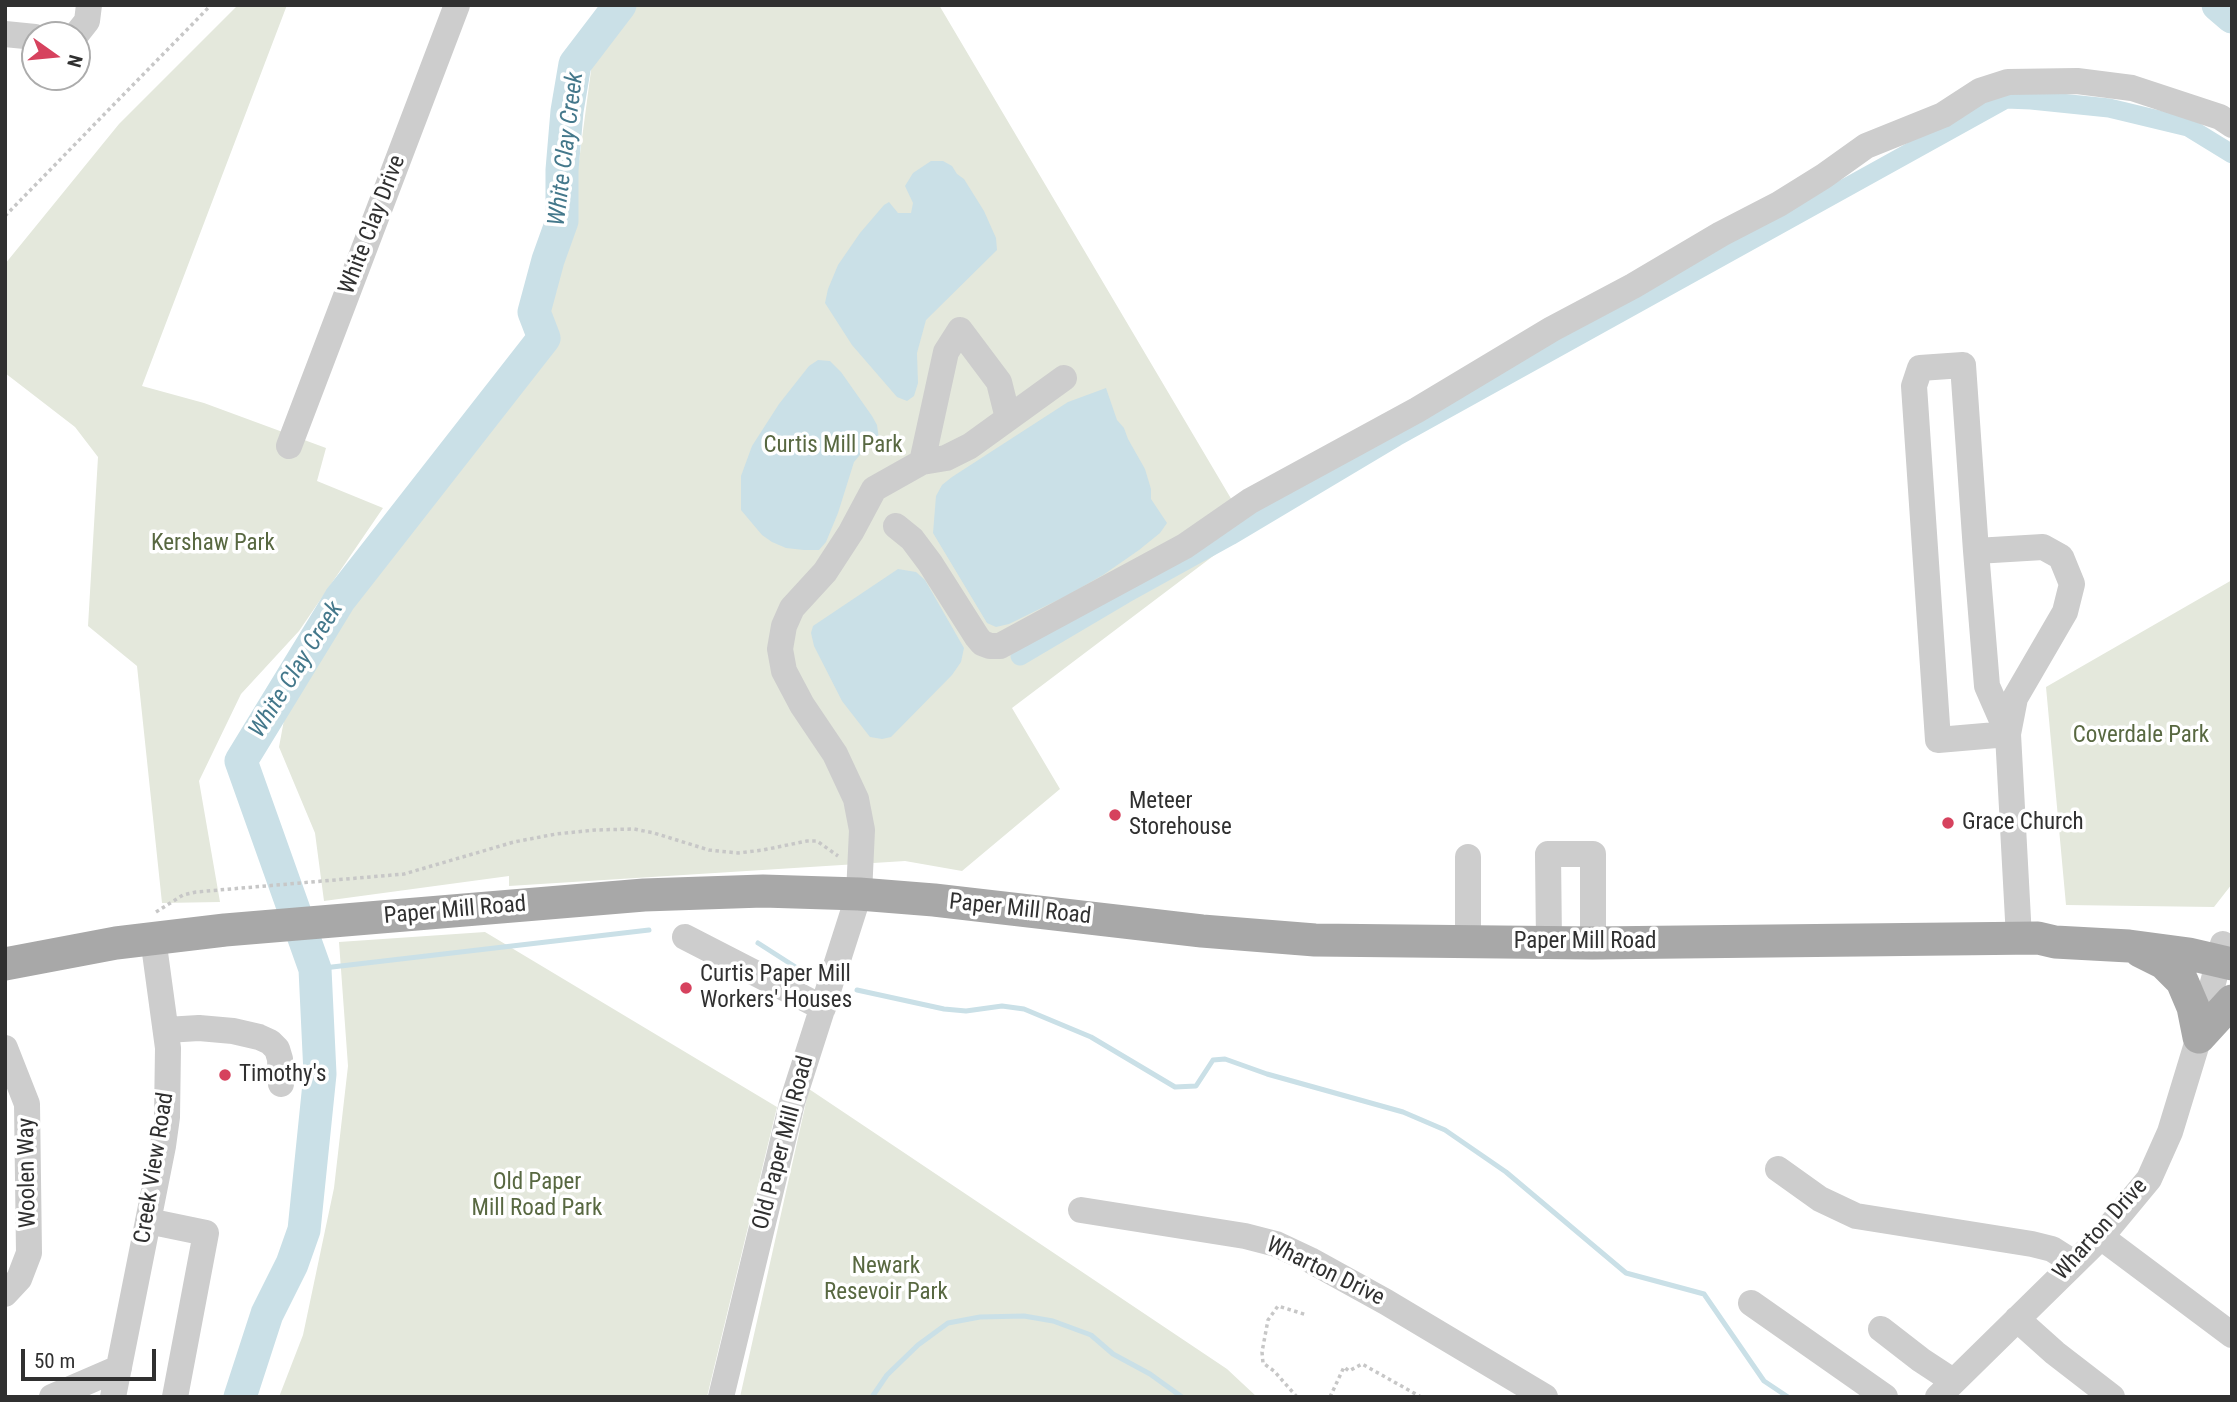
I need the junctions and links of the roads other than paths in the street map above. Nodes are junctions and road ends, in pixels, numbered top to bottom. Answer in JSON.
{"nodes":[{"id":1,"x":457,"y":5,"type":"edge"},
{"id":2,"x":2232,"y":125,"type":"edge"},
{"id":3,"x":1064,"y":378,"type":"dead end"},
{"id":4,"x":1008,"y":418,"type":"junction"},
{"id":5,"x":289,"y":446,"type":"dead end"},
{"id":6,"x":922,"y":462,"type":"junction"},
{"id":7,"x":871,"y":494,"type":"junction"},
{"id":8,"x":896,"y":526,"type":"junction"},
{"id":9,"x":849,"y":534,"type":"junction"},
{"id":10,"x":1976,"y":551,"type":"junction"},
{"id":11,"x":2008,"y":734,"type":"junction"},
{"id":12,"x":1468,"y":857,"type":"dead end"},
{"id":13,"x":859,"y":894,"type":"junction"},
{"id":14,"x":154,"y":925,"type":"junction"},
{"id":15,"x":685,"y":937,"type":"dead end"},
{"id":16,"x":2029,"y":938,"type":"junction"},
{"id":17,"x":1468,"y":943,"type":"junction"},
{"id":18,"x":1549,"y":943,"type":"junction"},
{"id":19,"x":1593,"y":943,"type":"junction"},
{"id":20,"x":2129,"y":946,"type":"junction"},
{"id":21,"x":2226,"y":954,"type":"edge"},
{"id":22,"x":5,"y":964,"type":"edge"},
{"id":23,"x":2232,"y":1002,"type":"edge"},
{"id":24,"x":823,"y":1008,"type":"junction"},
{"id":25,"x":166,"y":1030,"type":"junction"},
{"id":26,"x":2199,"y":1037,"type":"junction"},
{"id":27,"x":5,"y":1048,"type":"edge"},
{"id":28,"x":281,"y":1084,"type":"dead end"},
{"id":29,"x":1778,"y":1170,"type":"dead end"},
{"id":30,"x":1081,"y":1210,"type":"dead end"},
{"id":31,"x":148,"y":1221,"type":"junction"},
{"id":32,"x":2101,"y":1237,"type":"junction"},
{"id":33,"x":2074,"y":1263,"type":"junction"},
{"id":34,"x":5,"y":1294,"type":"edge"},
{"id":35,"x":1751,"y":1303,"type":"dead end"},
{"id":36,"x":2017,"y":1319,"type":"junction"},
{"id":37,"x":1881,"y":1329,"type":"dead end"},
{"id":38,"x":2232,"y":1335,"type":"edge"},
{"id":39,"x":119,"y":1368,"type":"junction"},
{"id":40,"x":1946,"y":1389,"type":"edge"},
{"id":41,"x":53,"y":1396,"type":"edge"},
{"id":42,"x":113,"y":1397,"type":"edge"},
{"id":43,"x":175,"y":1397,"type":"edge"},
{"id":44,"x":721,"y":1397,"type":"edge"},
{"id":45,"x":1545,"y":1397,"type":"edge"},
{"id":46,"x":1885,"y":1397,"type":"edge"},
{"id":47,"x":2112,"y":1397,"type":"edge"}],
"edges":[{"from":1,"to":5,"type":"street","name":"White Clay Drive"},
{"from":2,"to":8,"type":"street"},
{"from":3,"to":4,"type":"street"},
{"from":4,"to":6,"type":"street"},
{"from":4,"to":6,"type":"street"},
{"from":6,"to":7,"type":"street"},
{"from":7,"to":8,"type":"street"},
{"from":7,"to":9,"type":"street"},
{"from":8,"to":9,"type":"street"},
{"from":9,"to":13,"type":"street","name":"Old Paper Mill Road"},
{"from":10,"to":11,"type":"street"},
{"from":10,"to":11,"type":"street"},
{"from":10,"to":11,"type":"street"},
{"from":11,"to":16,"type":"street"},
{"from":12,"to":17,"type":"street"},
{"from":13,"to":14,"type":"main road","name":"Paper Mill Road"},
{"from":13,"to":17,"type":"main road","name":"Paper Mill Road"},
{"from":13,"to":24,"type":"street","name":"Old Paper Mill Road"},
{"from":14,"to":22,"type":"main road","name":"Paper Mill Road"},
{"from":14,"to":25,"type":"street","name":"Creek View Road"},
{"from":15,"to":24,"type":"street"},
{"from":16,"to":19,"type":"main road","name":"Paper Mill Road"},
{"from":16,"to":20,"type":"main road","name":"Paper Mill Road"},
{"from":16,"to":21,"type":"main road","name":"Paper Mill Road"},
{"from":17,"to":18,"type":"main road","name":"Paper Mill Road"},
{"from":18,"to":19,"type":"main road","name":"Paper Mill Road"},
{"from":18,"to":19,"type":"street"},
{"from":20,"to":21,"type":"main road","name":"Paper Mill Road"},
{"from":20,"to":26,"type":"main road"},
{"from":21,"to":26,"type":"street","name":"Wharton Drive"},
{"from":23,"to":26,"type":"main road"},
{"from":24,"to":44,"type":"street","name":"Old Paper Mill Road"},
{"from":25,"to":28,"type":"street"},
{"from":25,"to":31,"type":"street","name":"Creek View Road"},
{"from":26,"to":32,"type":"street","name":"Wharton Drive"},
{"from":27,"to":34,"type":"street","name":"Woolen Way"},
{"from":29,"to":33,"type":"street"},
{"from":30,"to":45,"type":"street","name":"Wharton Drive"},
{"from":31,"to":39,"type":"street","name":"Creek View Road"},
{"from":31,"to":43,"type":"street"},
{"from":32,"to":33,"type":"street","name":"Wharton Drive"},
{"from":32,"to":38,"type":"street"},
{"from":33,"to":36,"type":"street","name":"Wharton Drive"},
{"from":35,"to":46,"type":"street"},
{"from":36,"to":40,"type":"street","name":"Wharton Drive"},
{"from":36,"to":47,"type":"street"},
{"from":37,"to":40,"type":"street"},
{"from":39,"to":41,"type":"street"},
{"from":39,"to":42,"type":"street","name":"Creek View Road"}]}
